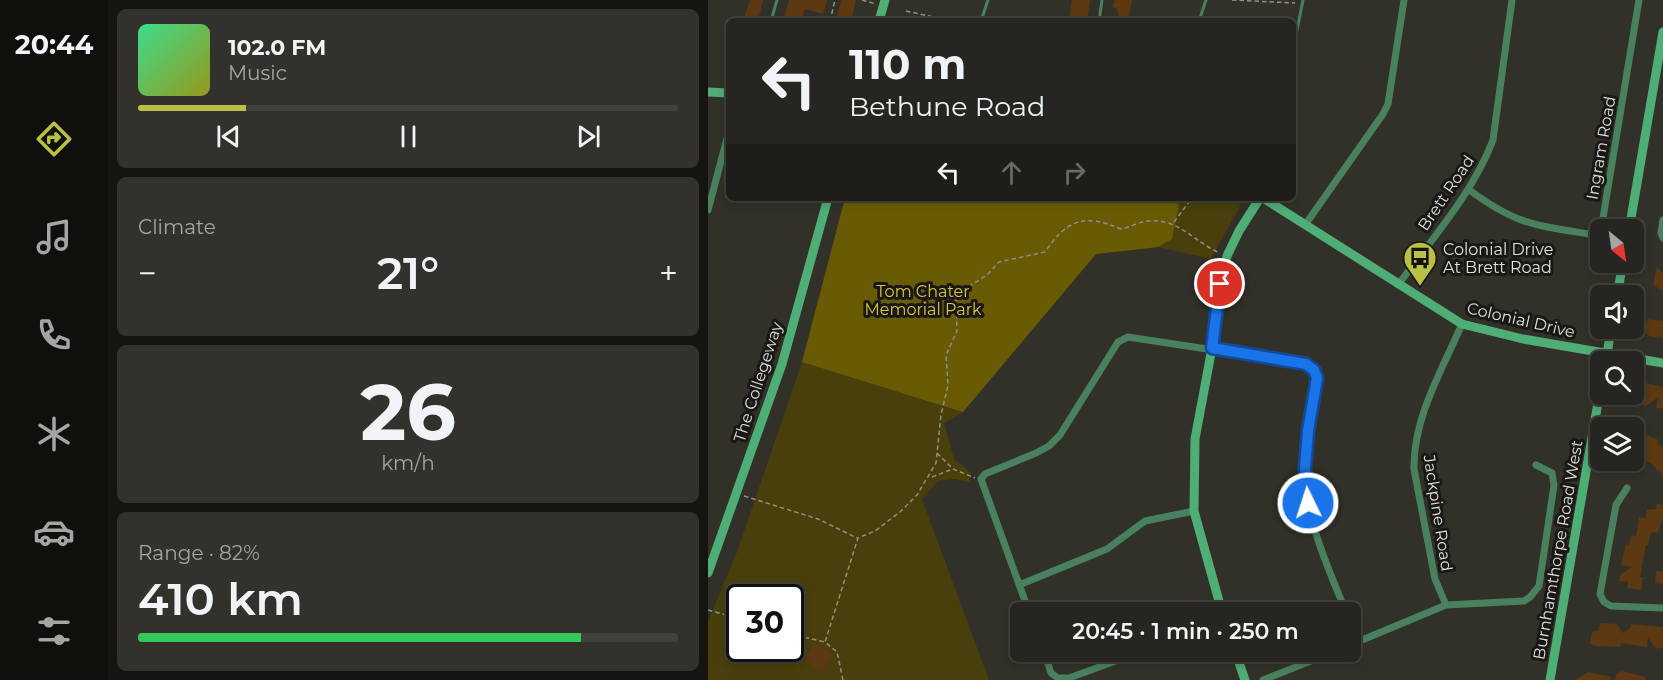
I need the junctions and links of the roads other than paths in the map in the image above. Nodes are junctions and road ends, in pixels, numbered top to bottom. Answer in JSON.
{"nodes":[{"id":1,"x":777,"y":0,"type":"edge"},
{"id":2,"x":988,"y":0,"type":"edge"},
{"id":3,"x":1102,"y":0,"type":"edge"},
{"id":4,"x":1206,"y":0,"type":"edge"},
{"id":5,"x":1404,"y":0,"type":"edge"},
{"id":6,"x":1512,"y":0,"type":"edge"},
{"id":7,"x":1639,"y":0,"type":"edge"},
{"id":8,"x":1302,"y":2,"type":"edge"},
{"id":9,"x":884,"y":3,"type":"edge"},
{"id":10,"x":772,"y":18,"type":"edge"},
{"id":11,"x":880,"y":18,"type":"edge"},
{"id":12,"x":982,"y":18,"type":"edge"},
{"id":13,"x":1099,"y":18,"type":"edge"},
{"id":14,"x":1200,"y":18,"type":"edge"},
{"id":15,"x":1663,"y":32,"type":"edge"},
{"id":16,"x":1296,"y":34,"type":"edge"},
{"id":17,"x":708,"y":92,"type":"edge"},
{"id":18,"x":726,"y":93,"type":"edge"},
{"id":19,"x":726,"y":142,"type":"edge"},
{"id":20,"x":1468,"y":189,"type":"junction"},
{"id":21,"x":827,"y":201,"type":"edge"},
{"id":22,"x":1259,"y":201,"type":"edge"},
{"id":23,"x":1266,"y":201,"type":"edge"},
{"id":24,"x":708,"y":210,"type":"edge"},
{"id":25,"x":1631,"y":219,"type":"edge"},
{"id":26,"x":1663,"y":220,"type":"edge"},
{"id":27,"x":1305,"y":225,"type":"junction"},
{"id":28,"x":1663,"y":238,"type":"edge"},
{"id":29,"x":1398,"y":285,"type":"junction"},
{"id":30,"x":1462,"y":324,"type":"junction"},
{"id":31,"x":1212,"y":348,"type":"junction"},
{"id":32,"x":1590,"y":353,"type":"edge"},
{"id":33,"x":1644,"y":361,"type":"edge"},
{"id":34,"x":1663,"y":363,"type":"edge"},
{"id":35,"x":1598,"y":405,"type":"edge"},
{"id":36,"x":1536,"y":465,"type":"dead end"},
{"id":37,"x":1627,"y":488,"type":"dead end"},
{"id":38,"x":1194,"y":511,"type":"junction"},
{"id":39,"x":708,"y":573,"type":"edge"},
{"id":40,"x":1019,"y":585,"type":"junction"},
{"id":41,"x":1025,"y":602,"type":"edge"},
{"id":42,"x":1219,"y":602,"type":"edge"},
{"id":43,"x":1342,"y":602,"type":"edge"},
{"id":44,"x":1446,"y":605,"type":"junction"},
{"id":45,"x":1663,"y":608,"type":"edge"},
{"id":46,"x":1361,"y":641,"type":"edge"},
{"id":47,"x":1048,"y":662,"type":"edge"},
{"id":48,"x":1113,"y":662,"type":"edge"},
{"id":49,"x":1239,"y":662,"type":"edge"},
{"id":50,"x":1308,"y":662,"type":"edge"},
{"id":51,"x":1245,"y":680,"type":"edge"},
{"id":52,"x":1263,"y":680,"type":"edge"},
{"id":53,"x":1550,"y":680,"type":"edge"}],
"edges":[{"from":1,"to":10,"type":"lane"},
{"from":2,"to":12,"type":"lane"},
{"from":3,"to":13,"type":"lane"},
{"from":4,"to":14,"type":"lane"},
{"from":5,"to":27,"type":"street"},
{"from":6,"to":20,"type":"street","name":"Brett Road"},
{"from":7,"to":20,"type":"street","name":"Ingram Road"},
{"from":8,"to":16,"type":"lane"},
{"from":9,"to":11,"type":"street"},
{"from":15,"to":25,"type":"street"},
{"from":17,"to":18,"type":"street"},
{"from":19,"to":24,"type":"street"},
{"from":20,"to":29,"type":"street","name":"Brett Road"},
{"from":21,"to":39,"type":"street","name":"The Collegeway"},
{"from":22,"to":31,"type":"street"},
{"from":23,"to":27,"type":"street","name":"Colonial Drive"},
{"from":26,"to":28,"type":"street"},
{"from":27,"to":29,"type":"street","name":"Colonial Drive"},
{"from":29,"to":30,"type":"street","name":"Colonial Drive"},
{"from":30,"to":32,"type":"street","name":"Colonial Drive"},
{"from":30,"to":44,"type":"street","name":"Jackpine Road"},
{"from":31,"to":38,"type":"street"},
{"from":31,"to":40,"type":"street"},
{"from":31,"to":43,"type":"street"},
{"from":33,"to":34,"type":"street","name":"Colonial Drive"},
{"from":35,"to":53,"type":"street","name":"Burnhamthorpe Road West"},
{"from":36,"to":44,"type":"street"},
{"from":37,"to":45,"type":"street"},
{"from":38,"to":40,"type":"street"},
{"from":38,"to":42,"type":"street"},
{"from":40,"to":41,"type":"street"},
{"from":44,"to":46,"type":"street"},
{"from":47,"to":48,"type":"street"},
{"from":49,"to":51,"type":"street"},
{"from":50,"to":52,"type":"street"}]}
